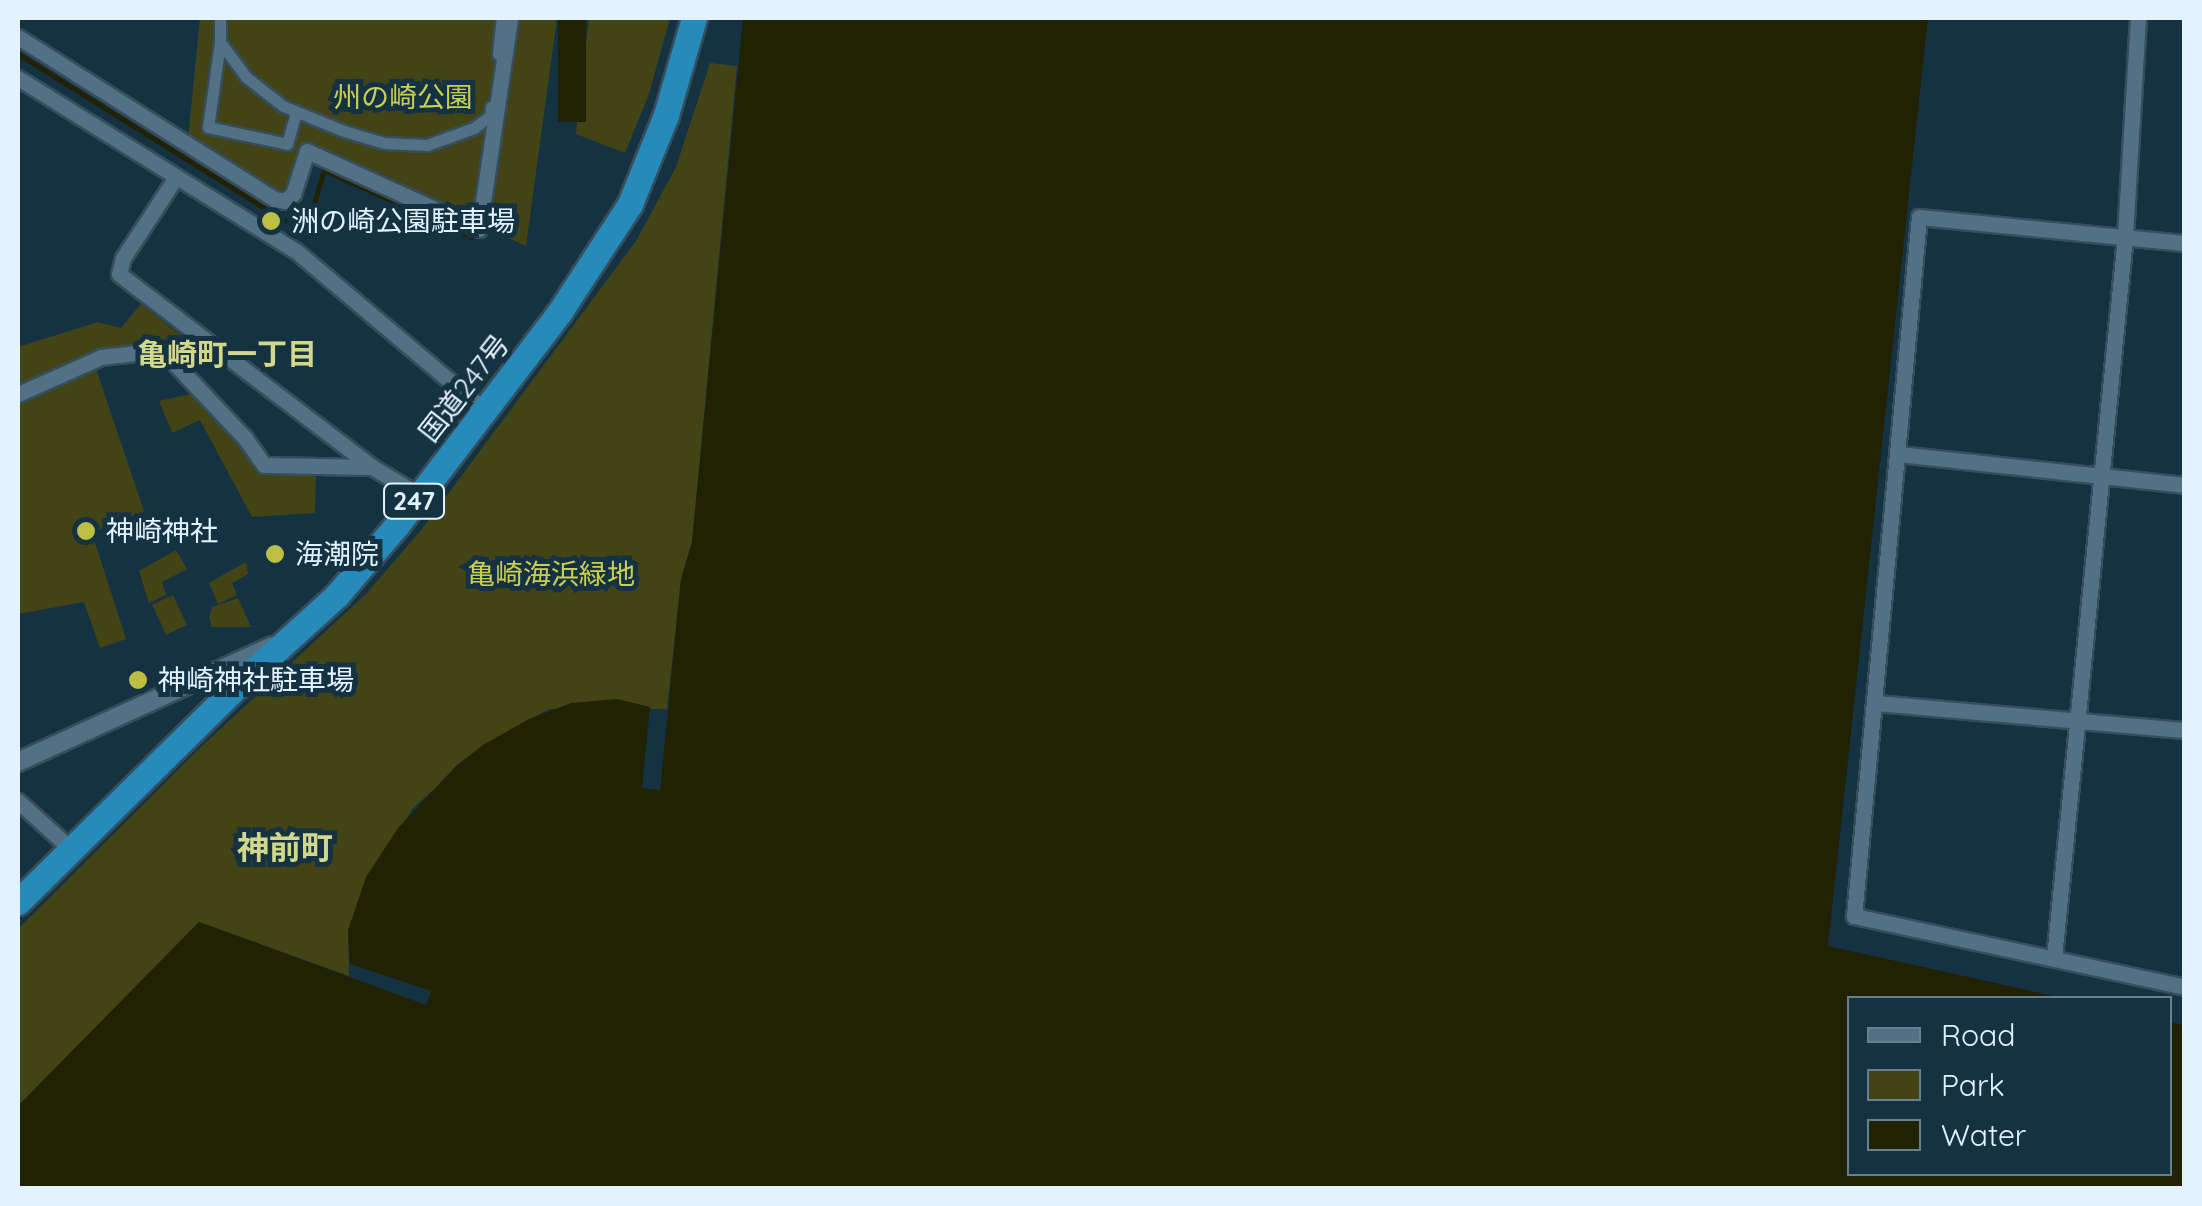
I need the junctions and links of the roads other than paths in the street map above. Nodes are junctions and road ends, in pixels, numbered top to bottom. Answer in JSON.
{"nodes":[{"id":1,"x":220,"y":18,"type":"edge"},
{"id":2,"x":502,"y":18,"type":"edge"},
{"id":3,"x":510,"y":18,"type":"edge"},
{"id":4,"x":694,"y":18,"type":"edge"},
{"id":5,"x":2138,"y":18,"type":"edge"},
{"id":6,"x":18,"y":37,"type":"edge"},
{"id":7,"x":220,"y":42,"type":"junction"},
{"id":8,"x":18,"y":78,"type":"edge"},
{"id":9,"x":296,"y":112,"type":"junction"},
{"id":10,"x":135,"y":118,"type":"junction"},
{"id":11,"x":122,"y":142,"type":"junction"},
{"id":12,"x":176,"y":177,"type":"junction"},
{"id":13,"x":2124,"y":236,"type":"junction"},
{"id":14,"x":2184,"y":243,"type":"edge"},
{"id":15,"x":18,"y":394,"type":"edge"},
{"id":16,"x":484,"y":410,"type":"junction"},
{"id":17,"x":1899,"y":454,"type":"junction"},
{"id":18,"x":372,"y":467,"type":"junction"},
{"id":19,"x":2102,"y":477,"type":"junction"},
{"id":20,"x":2184,"y":484,"type":"edge"},
{"id":21,"x":418,"y":495,"type":"junction"},
{"id":22,"x":286,"y":640,"type":"junction"},
{"id":23,"x":1876,"y":703,"type":"junction"},
{"id":24,"x":2076,"y":721,"type":"junction"},
{"id":25,"x":2184,"y":730,"type":"edge"},
{"id":26,"x":18,"y":762,"type":"edge"},
{"id":27,"x":18,"y":802,"type":"edge"},
{"id":28,"x":72,"y":850,"type":"junction"},
{"id":29,"x":18,"y":902,"type":"edge"},
{"id":30,"x":2054,"y":958,"type":"junction"},
{"id":31,"x":2184,"y":987,"type":"edge"}],
"edges":[{"from":1,"to":7,"type":"street"},
{"from":2,"to":9,"type":"street"},
{"from":3,"to":10,"type":"street"},
{"from":4,"to":16,"type":"highway","name":"国道247号","number":"247"},
{"from":5,"to":13,"type":"street"},
{"from":6,"to":10,"type":"street"},
{"from":7,"to":9,"type":"street"},
{"from":7,"to":9,"type":"street"},
{"from":8,"to":11,"type":"street"},
{"from":10,"to":11,"type":"street"},
{"from":11,"to":12,"type":"street"},
{"from":12,"to":16,"type":"street"},
{"from":12,"to":18,"type":"street"},
{"from":13,"to":14,"type":"street"},
{"from":13,"to":17,"type":"street"},
{"from":13,"to":19,"type":"street"},
{"from":15,"to":18,"type":"street"},
{"from":16,"to":21,"type":"highway","name":"国道247号","number":"247"},
{"from":17,"to":19,"type":"street"},
{"from":17,"to":23,"type":"street"},
{"from":18,"to":21,"type":"street"},
{"from":19,"to":20,"type":"street"},
{"from":19,"to":24,"type":"street"},
{"from":21,"to":22,"type":"highway","name":"国道247号","number":"247"},
{"from":22,"to":26,"type":"street"},
{"from":22,"to":28,"type":"highway","name":"国道247号","number":"247"},
{"from":23,"to":24,"type":"street"},
{"from":23,"to":30,"type":"street"},
{"from":24,"to":25,"type":"street"},
{"from":24,"to":30,"type":"street"},
{"from":27,"to":28,"type":"street"},
{"from":28,"to":29,"type":"highway","name":"国道247号","number":"247"},
{"from":30,"to":31,"type":"street"}]}
